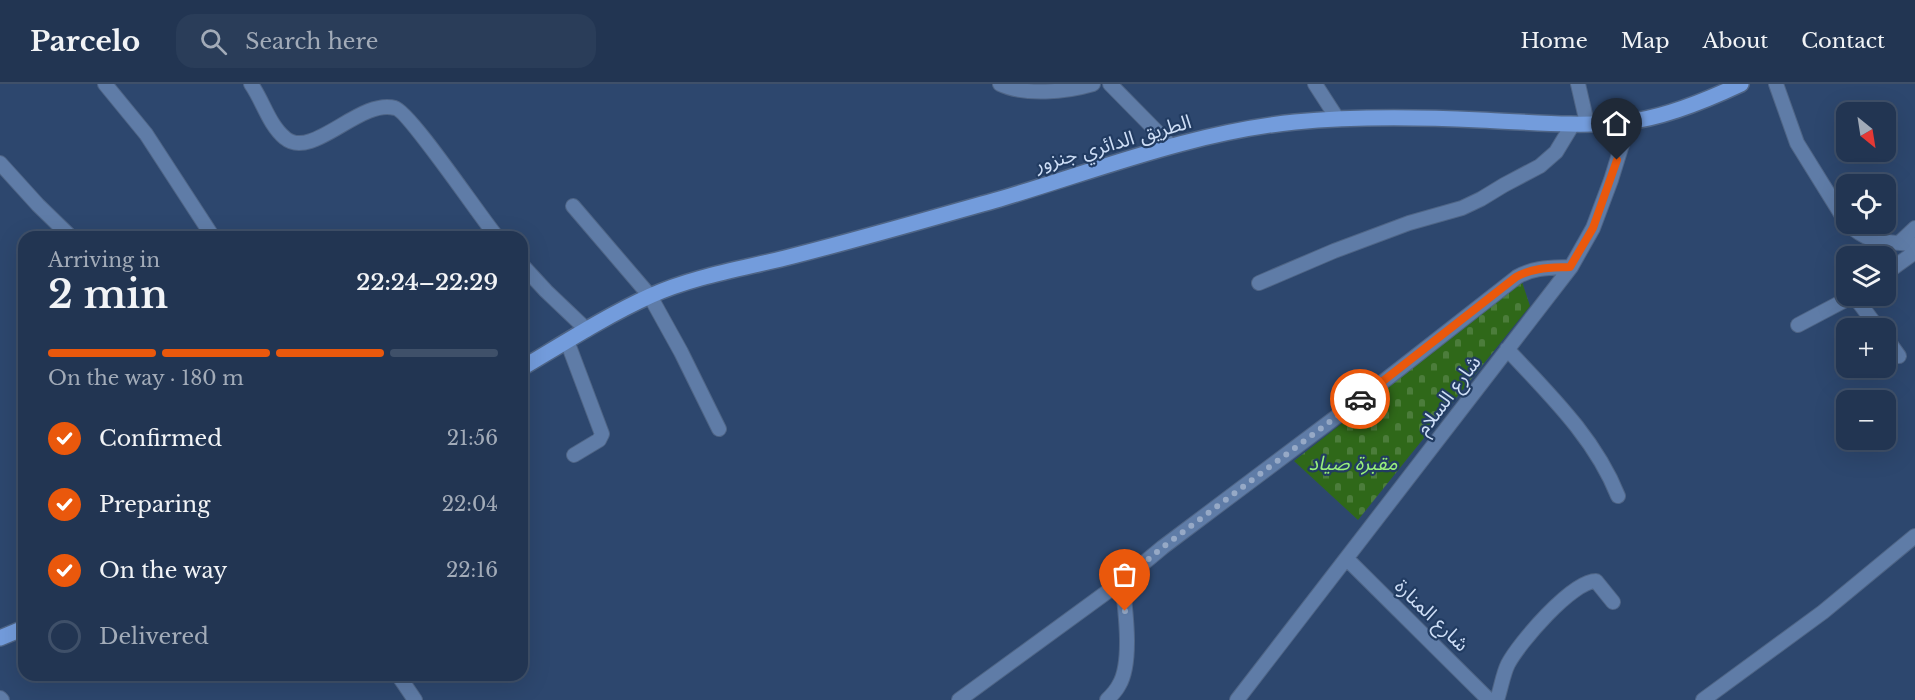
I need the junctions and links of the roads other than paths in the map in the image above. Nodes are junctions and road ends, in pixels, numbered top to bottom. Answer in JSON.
{"nodes":[{"id":1,"x":105,"y":84,"type":"edge"},
{"id":2,"x":251,"y":84,"type":"edge"},
{"id":3,"x":1000,"y":84,"type":"edge"},
{"id":4,"x":1093,"y":84,"type":"edge"},
{"id":5,"x":1110,"y":84,"type":"edge"},
{"id":6,"x":1315,"y":84,"type":"edge"},
{"id":7,"x":1578,"y":84,"type":"edge"},
{"id":8,"x":1741,"y":84,"type":"edge"},
{"id":9,"x":1776,"y":84,"type":"edge"},
{"id":10,"x":1337,"y":118,"type":"junction"},
{"id":11,"x":1629,"y":122,"type":"junction"},
{"id":12,"x":1580,"y":124,"type":"junction"},
{"id":13,"x":1171,"y":146,"type":"junction"},
{"id":14,"x":0,"y":163,"type":"edge"},
{"id":15,"x":1836,"y":205,"type":"edge"},
{"id":16,"x":573,"y":206,"type":"dead end"},
{"id":17,"x":1915,"y":228,"type":"edge"},
{"id":18,"x":65,"y":231,"type":"edge"},
{"id":19,"x":209,"y":231,"type":"edge"},
{"id":20,"x":493,"y":231,"type":"edge"},
{"id":21,"x":1861,"y":234,"type":"edge"},
{"id":22,"x":1899,"y":243,"type":"junction"},
{"id":23,"x":1915,"y":245,"type":"edge"},
{"id":24,"x":1915,"y":252,"type":"edge"},
{"id":25,"x":1896,"y":266,"type":"edge"},
{"id":26,"x":1570,"y":267,"type":"junction"},
{"id":27,"x":528,"y":272,"type":"edge"},
{"id":28,"x":1259,"y":283,"type":"dead end"},
{"id":29,"x":650,"y":296,"type":"junction"},
{"id":30,"x":1836,"y":305,"type":"edge"},
{"id":31,"x":1798,"y":325,"type":"dead end"},
{"id":32,"x":587,"y":330,"type":"junction"},
{"id":33,"x":567,"y":341,"type":"junction"},
{"id":34,"x":1507,"y":350,"type":"junction"},
{"id":35,"x":1896,"y":352,"type":"edge"},
{"id":36,"x":1899,"y":356,"type":"dead end"},
{"id":37,"x":528,"y":364,"type":"edge"},
{"id":38,"x":719,"y":429,"type":"dead end"},
{"id":39,"x":574,"y":455,"type":"dead end"},
{"id":40,"x":1618,"y":496,"type":"dead end"},
{"id":41,"x":1915,"y":536,"type":"edge"},
{"id":42,"x":1347,"y":559,"type":"junction"},
{"id":43,"x":1122,"y":581,"type":"junction"},
{"id":44,"x":1612,"y":602,"type":"dead end"},
{"id":45,"x":18,"y":630,"type":"edge"},
{"id":46,"x":0,"y":638,"type":"edge"},
{"id":47,"x":402,"y":681,"type":"edge"},
{"id":48,"x":416,"y":700,"type":"edge"},
{"id":49,"x":959,"y":700,"type":"edge"},
{"id":50,"x":1107,"y":700,"type":"edge"},
{"id":51,"x":1238,"y":700,"type":"edge"},
{"id":52,"x":1489,"y":700,"type":"edge"},
{"id":53,"x":1497,"y":700,"type":"edge"},
{"id":54,"x":1703,"y":700,"type":"edge"}],
"edges":[{"from":1,"to":19,"type":"street"},
{"from":2,"to":20,"type":"street"},
{"from":3,"to":4,"type":"street"},
{"from":5,"to":13,"type":"street"},
{"from":6,"to":10,"type":"street"},
{"from":7,"to":12,"type":"street"},
{"from":8,"to":11,"type":"main road","name":"الطريق الدائري جنزور"},
{"from":9,"to":15,"type":"street"},
{"from":10,"to":12,"type":"main road","name":"الطريق الدائري جنزور"},
{"from":10,"to":13,"type":"main road","name":"الطريق الدائري جنزور"},
{"from":11,"to":12,"type":"main road","name":"الطريق الدائري جنزور"},
{"from":11,"to":26,"type":"street","name":"شارع السلام"},
{"from":12,"to":28,"type":"street"},
{"from":13,"to":29,"type":"main road","name":"الطريق الدائري جنزور"},
{"from":14,"to":18,"type":"street"},
{"from":16,"to":29,"type":"street"},
{"from":17,"to":22,"type":"street"},
{"from":21,"to":22,"type":"street"},
{"from":22,"to":23,"type":"street"},
{"from":24,"to":25,"type":"street"},
{"from":26,"to":34,"type":"street","name":"شارع السلام"},
{"from":26,"to":43,"type":"street"},
{"from":27,"to":32,"type":"street"},
{"from":29,"to":32,"type":"main road","name":"الطريق الدائري جنزور"},
{"from":29,"to":38,"type":"street"},
{"from":30,"to":31,"type":"street"},
{"from":32,"to":33,"type":"main road","name":"الطريق الدائري جنزور"},
{"from":33,"to":37,"type":"main road","name":"الطريق الدائري جنزور"},
{"from":33,"to":39,"type":"street"},
{"from":34,"to":40,"type":"street"},
{"from":34,"to":42,"type":"street","name":"شارع السلام"},
{"from":35,"to":36,"type":"street"},
{"from":41,"to":54,"type":"street"},
{"from":42,"to":51,"type":"street","name":"شارع السلام"},
{"from":42,"to":52,"type":"street","name":"شارع المنارة"},
{"from":43,"to":49,"type":"street"},
{"from":43,"to":50,"type":"street"},
{"from":44,"to":53,"type":"street"},
{"from":45,"to":46,"type":"main road"},
{"from":47,"to":48,"type":"street"}]}
